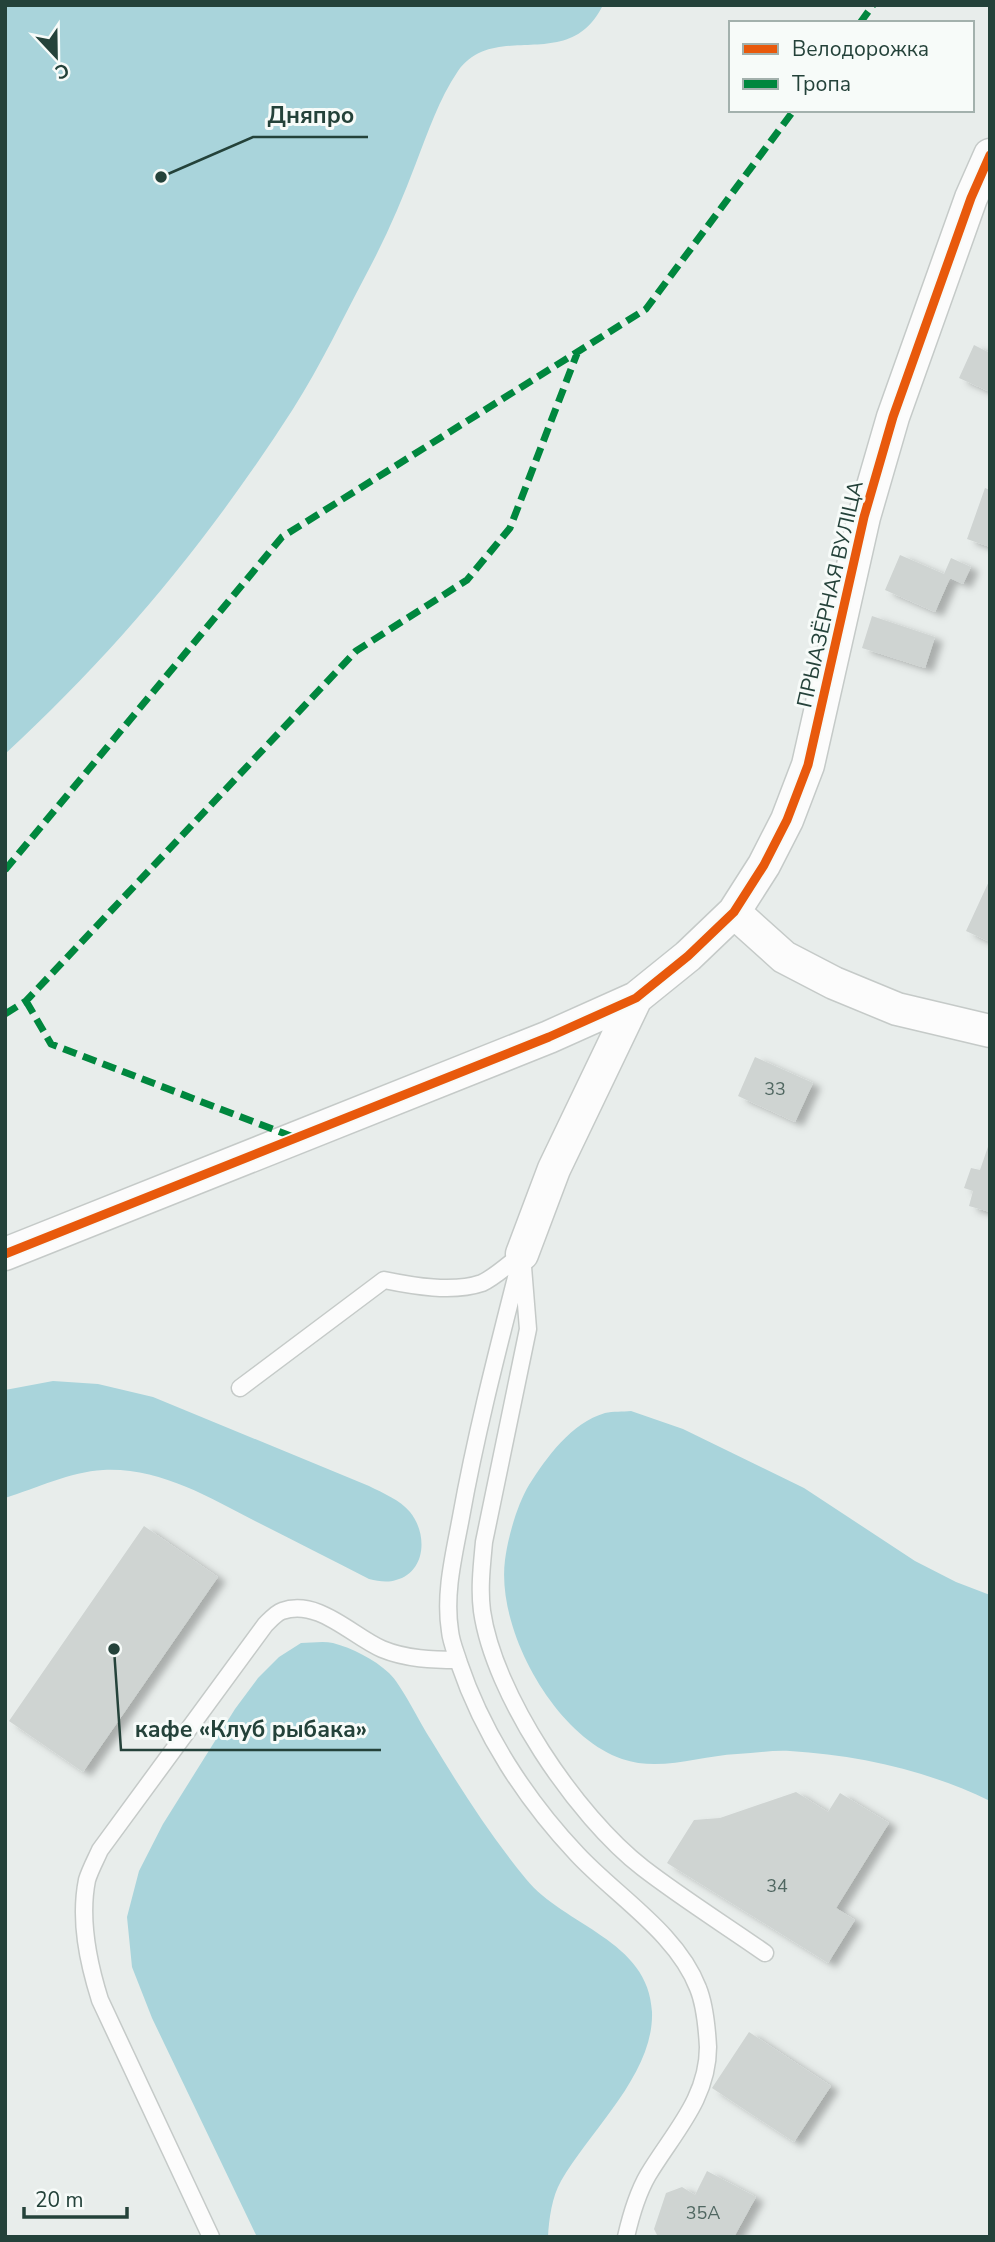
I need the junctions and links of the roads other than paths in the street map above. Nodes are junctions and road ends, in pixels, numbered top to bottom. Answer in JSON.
{"nodes":[{"id":1,"x":990,"y":155,"type":"edge"},
{"id":2,"x":734,"y":912,"type":"junction"},
{"id":3,"x":636,"y":998,"type":"junction"},
{"id":4,"x":990,"y":1031,"type":"edge"},
{"id":5,"x":5,"y":1254,"type":"edge"},
{"id":6,"x":522,"y":1254,"type":"junction"},
{"id":7,"x":240,"y":1388,"type":"dead end"},
{"id":8,"x":458,"y":1660,"type":"junction"},
{"id":9,"x":765,"y":1953,"type":"dead end"},
{"id":10,"x":211,"y":2237,"type":"edge"},
{"id":11,"x":626,"y":2237,"type":"edge"}],
"edges":[{"from":1,"to":2,"type":"street","name":"ПРЫАЗЁРНАЯ ВУЛІЦА"},
{"from":2,"to":3,"type":"street","name":"ПРЫАЗЁРНАЯ ВУЛІЦА"},
{"from":2,"to":4,"type":"street"},
{"from":3,"to":5,"type":"street"},
{"from":3,"to":6,"type":"street"},
{"from":6,"to":7,"type":"lane"},
{"from":6,"to":8,"type":"lane"},
{"from":6,"to":9,"type":"lane"},
{"from":8,"to":10,"type":"lane"},
{"from":8,"to":11,"type":"lane"}]}
